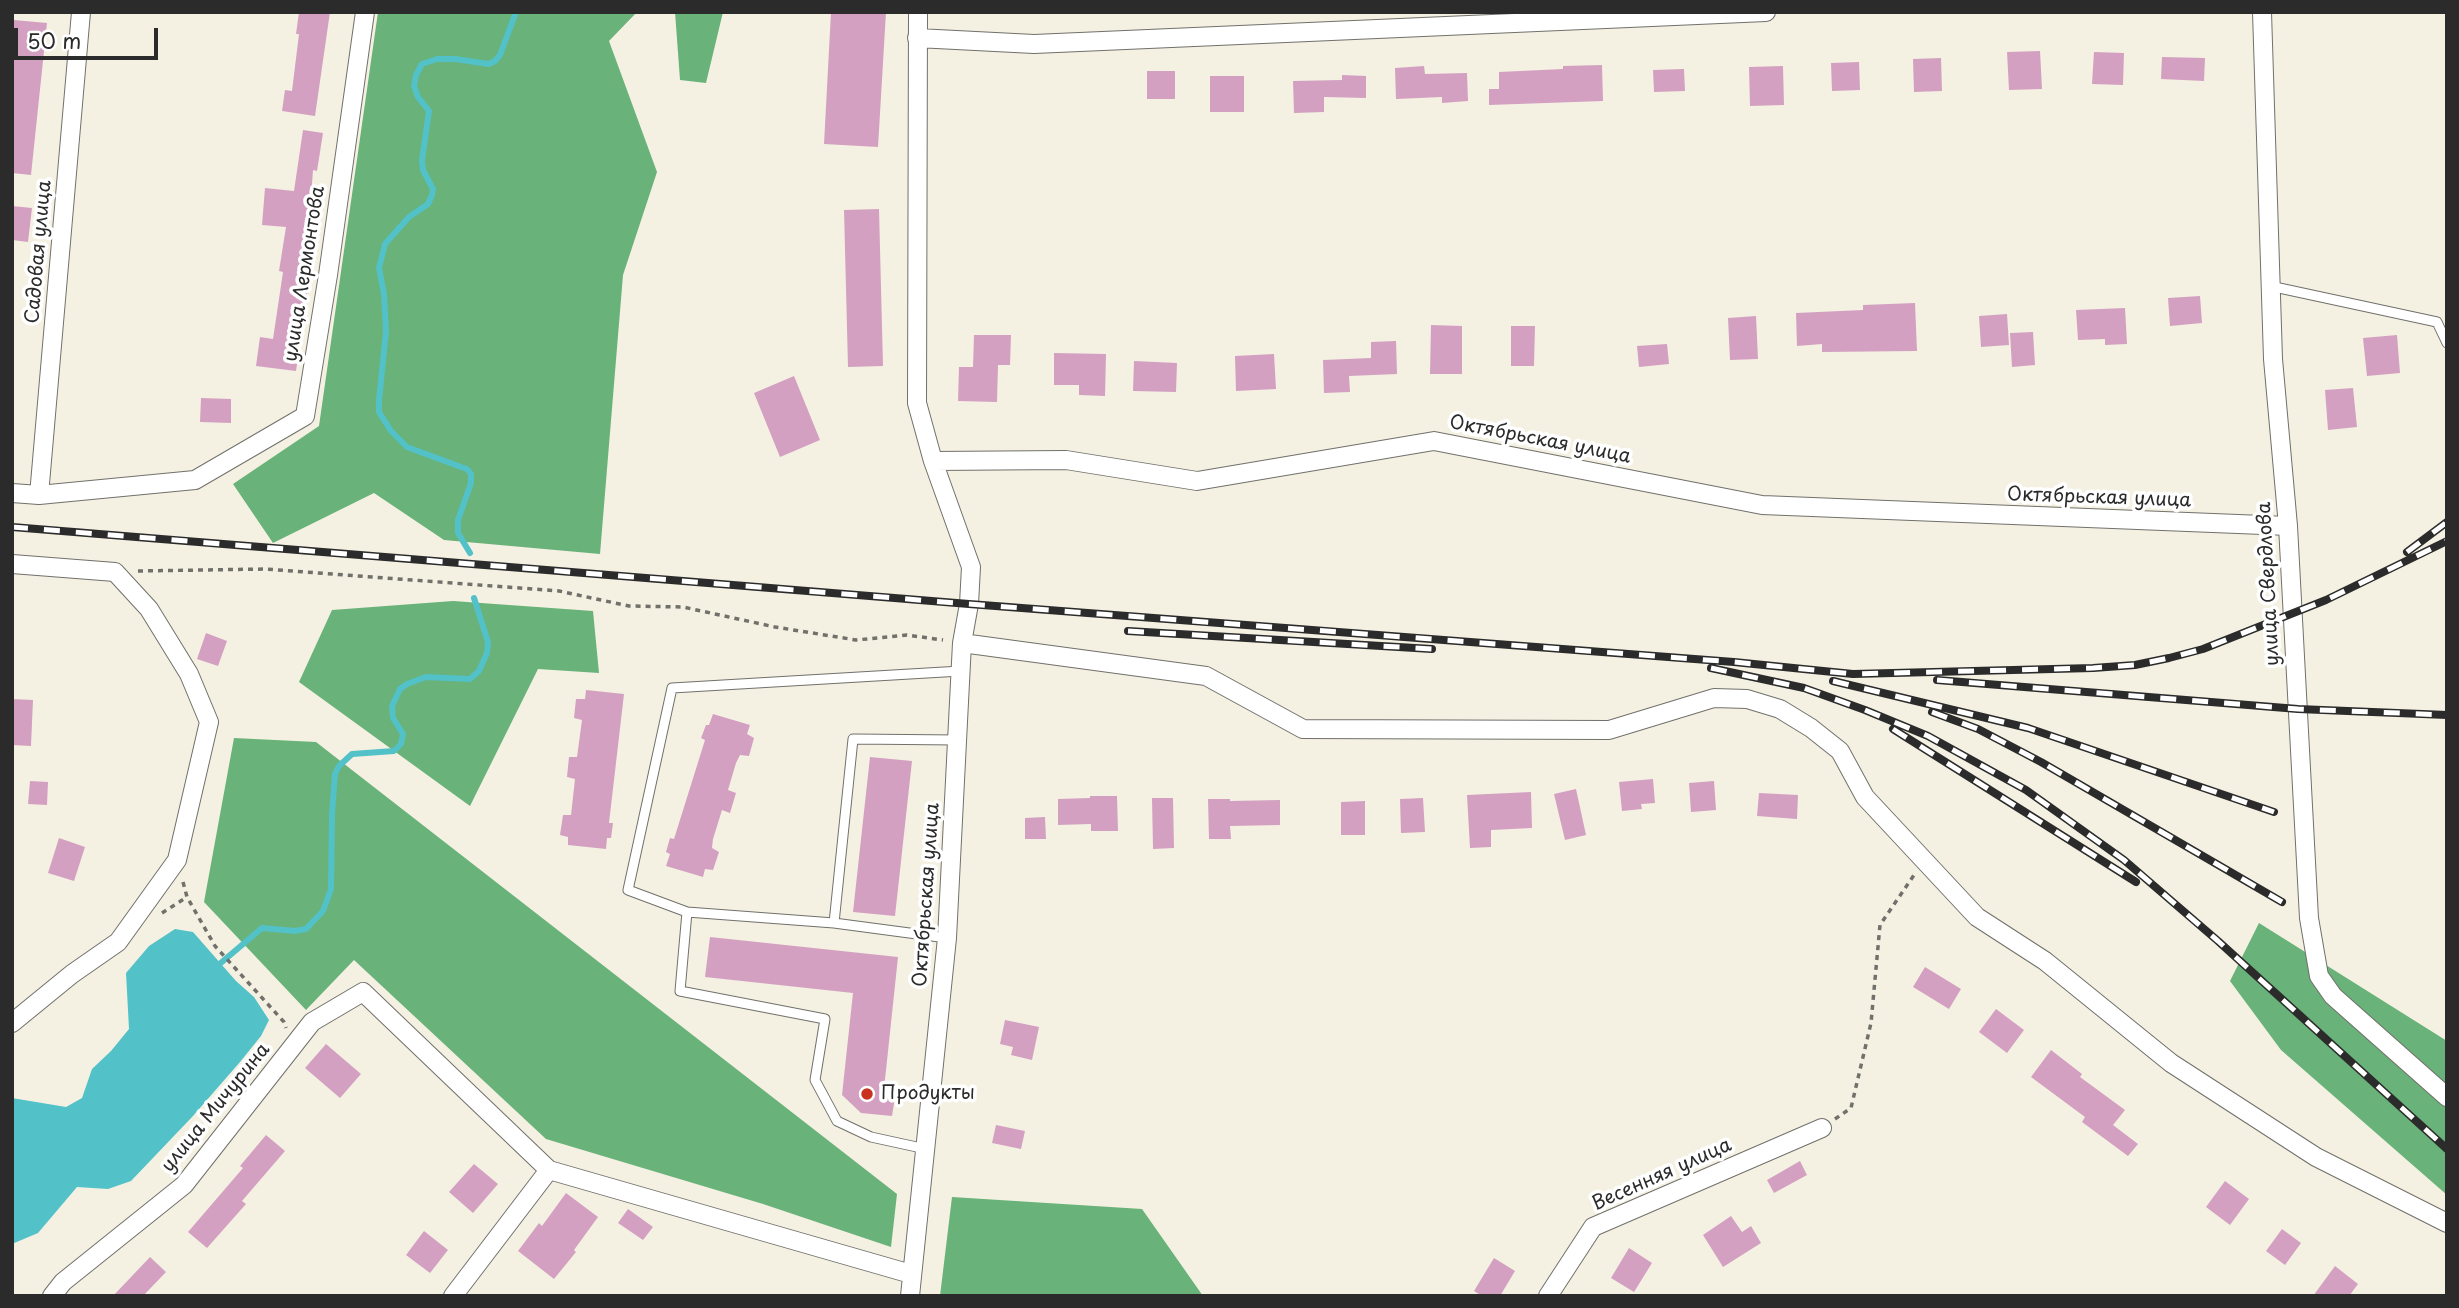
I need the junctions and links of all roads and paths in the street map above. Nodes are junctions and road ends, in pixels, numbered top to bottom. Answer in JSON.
{"nodes":[{"id":1,"x":81,"y":12,"type":"edge"},
{"id":2,"x":365,"y":12,"type":"edge"},
{"id":3,"x":918,"y":12,"type":"edge"},
{"id":4,"x":1766,"y":12,"type":"edge"},
{"id":5,"x":2262,"y":12,"type":"edge"},
{"id":6,"x":917,"y":38,"type":"junction"},
{"id":7,"x":2270,"y":286,"type":"junction"},
{"id":8,"x":2447,"y":343,"type":"edge"},
{"id":9,"x":933,"y":461,"type":"junction"},
{"id":10,"x":12,"y":493,"type":"edge"},
{"id":11,"x":39,"y":495,"type":"junction"},
{"id":12,"x":2288,"y":526,"type":"junction"},
{"id":13,"x":12,"y":564,"type":"edge"},
{"id":14,"x":115,"y":572,"type":"junction"},
{"id":15,"x":962,"y":643,"type":"junction"},
{"id":16,"x":961,"y":671,"type":"junction"},
{"id":17,"x":958,"y":740,"type":"junction"},
{"id":18,"x":1925,"y":859,"type":"junction"},
{"id":19,"x":177,"y":860,"type":"junction"},
{"id":20,"x":687,"y":912,"type":"junction"},
{"id":21,"x":834,"y":923,"type":"junction"},
{"id":22,"x":947,"y":938,"type":"junction"},
{"id":23,"x":12,"y":1023,"type":"edge"},
{"id":24,"x":293,"y":1045,"type":"junction"},
{"id":25,"x":2447,"y":1097,"type":"edge"},
{"id":26,"x":1822,"y":1128,"type":"joint"},
{"id":27,"x":926,"y":1149,"type":"junction"},
{"id":28,"x":549,"y":1170,"type":"junction"},
{"id":29,"x":2447,"y":1223,"type":"edge"},
{"id":30,"x":911,"y":1274,"type":"junction"},
{"id":31,"x":52,"y":1296,"type":"edge"},
{"id":32,"x":453,"y":1296,"type":"edge"},
{"id":33,"x":910,"y":1296,"type":"edge"},
{"id":34,"x":1548,"y":1296,"type":"edge"}],
"edges":[{"from":1,"to":11,"type":"street","name":"Садовая улица"},
{"from":2,"to":11,"type":"street","name":"улица Лермонтова"},
{"from":3,"to":6,"type":"street"},
{"from":4,"to":6,"type":"street"},
{"from":5,"to":7,"type":"street","name":"улица Свердлова"},
{"from":6,"to":9,"type":"street"},
{"from":7,"to":8,"type":"lane"},
{"from":7,"to":12,"type":"street","name":"улица Свердлова"},
{"from":9,"to":12,"type":"street","name":"Октябрьская улица"},
{"from":9,"to":15,"type":"street","name":"Октябрьская улица"},
{"from":10,"to":11,"type":"street"},
{"from":12,"to":25,"type":"street","name":"улица Свердлова"},
{"from":13,"to":14,"type":"street"},
{"from":14,"to":15,"type":"path"},
{"from":14,"to":19,"type":"street"},
{"from":15,"to":16,"type":"street","name":"Октябрьская улица"},
{"from":15,"to":18,"type":"street"},
{"from":16,"to":17,"type":"street","name":"Октябрьская улица"},
{"from":16,"to":20,"type":"lane"},
{"from":17,"to":21,"type":"lane"},
{"from":17,"to":22,"type":"street","name":"Октябрьская улица"},
{"from":18,"to":26,"type":"path"},
{"from":18,"to":29,"type":"street"},
{"from":19,"to":23,"type":"street"},
{"from":19,"to":24,"type":"path"},
{"from":20,"to":21,"type":"lane"},
{"from":20,"to":27,"type":"lane"},
{"from":21,"to":22,"type":"lane"},
{"from":22,"to":27,"type":"street","name":"Октябрьская улица"},
{"from":24,"to":28,"type":"street","name":"улица Мичурина"},
{"from":24,"to":31,"type":"street","name":"улица Мичурина"},
{"from":26,"to":34,"type":"street","name":"Весенняя улица"},
{"from":27,"to":30,"type":"street","name":"Октябрьская улица"},
{"from":28,"to":30,"type":"street"},
{"from":28,"to":32,"type":"street"},
{"from":30,"to":33,"type":"street","name":"Октябрьская улица"}]}
